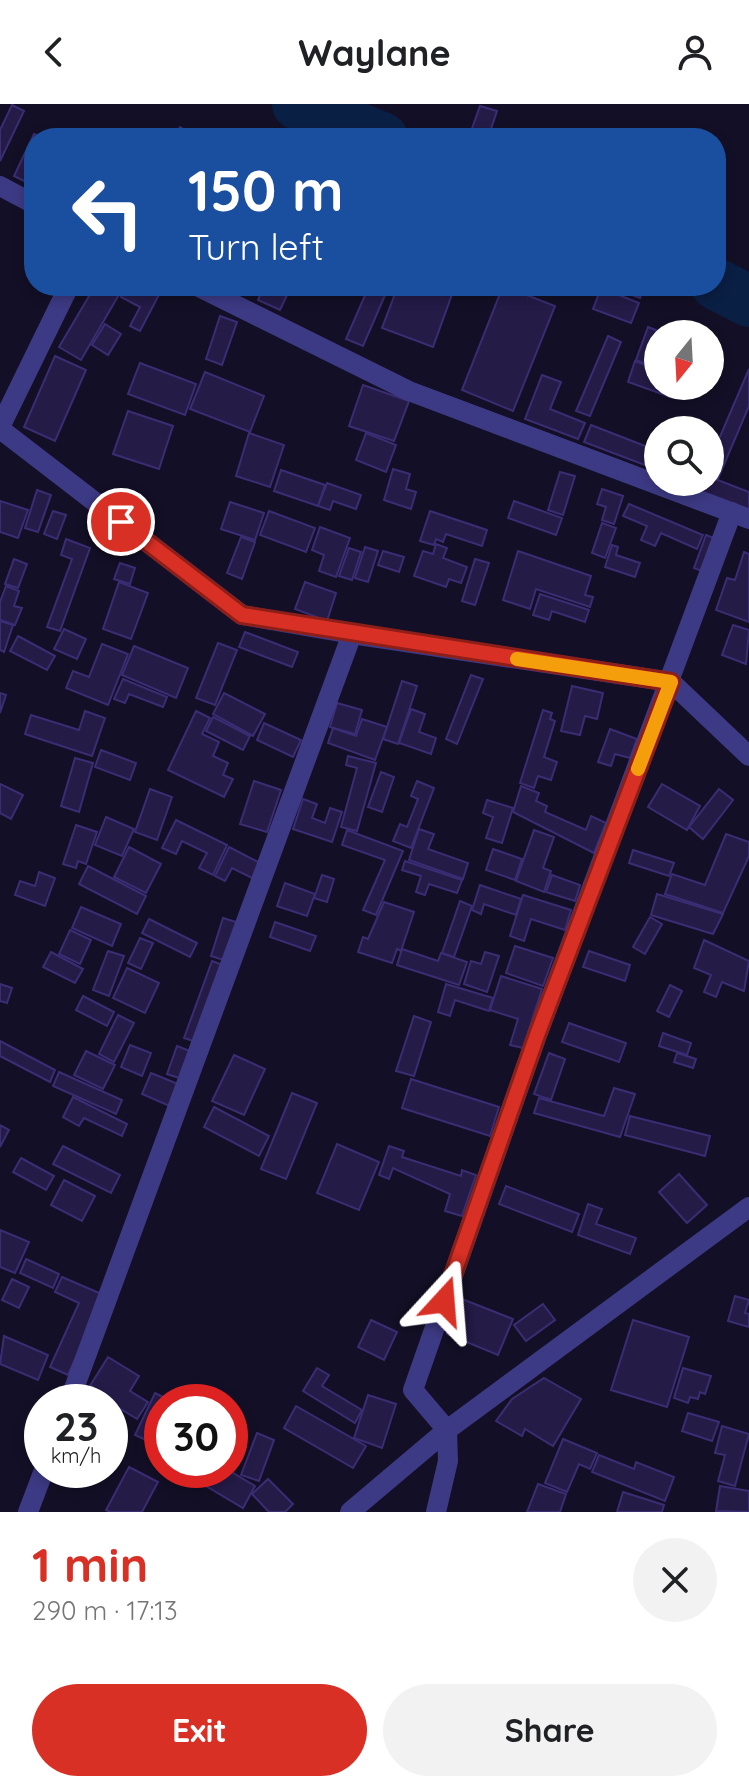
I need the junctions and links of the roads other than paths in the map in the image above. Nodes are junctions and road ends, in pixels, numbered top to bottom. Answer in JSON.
{"nodes":[{"id":1,"x":0,"y":186,"type":"edge"},
{"id":2,"x":24,"y":199,"type":"edge"},
{"id":3,"x":64,"y":296,"type":"edge"},
{"id":4,"x":217,"y":296,"type":"edge"},
{"id":5,"x":0,"y":428,"type":"edge"},
{"id":6,"x":740,"y":515,"type":"edge"},
{"id":7,"x":352,"y":634,"type":"junction"},
{"id":8,"x":671,"y":682,"type":"junction"},
{"id":9,"x":749,"y":756,"type":"edge"},
{"id":10,"x":749,"y":1207,"type":"edge"},
{"id":11,"x":76,"y":1384,"type":"edge"},
{"id":12,"x":447,"y":1430,"type":"junction"},
{"id":13,"x":37,"y":1488,"type":"edge"},
{"id":14,"x":28,"y":1512,"type":"edge"},
{"id":15,"x":350,"y":1512,"type":"edge"},
{"id":16,"x":436,"y":1512,"type":"edge"}],
"edges":[{"from":1,"to":2,"type":"street"},
{"from":3,"to":5,"type":"street"},
{"from":4,"to":6,"type":"street"},
{"from":5,"to":7,"type":"street"},
{"from":6,"to":8,"type":"street"},
{"from":7,"to":8,"type":"street"},
{"from":7,"to":11,"type":"street"},
{"from":8,"to":9,"type":"street"},
{"from":8,"to":12,"type":"street"},
{"from":10,"to":12,"type":"street"},
{"from":12,"to":15,"type":"street"},
{"from":12,"to":16,"type":"street"},
{"from":13,"to":14,"type":"street"}]}
